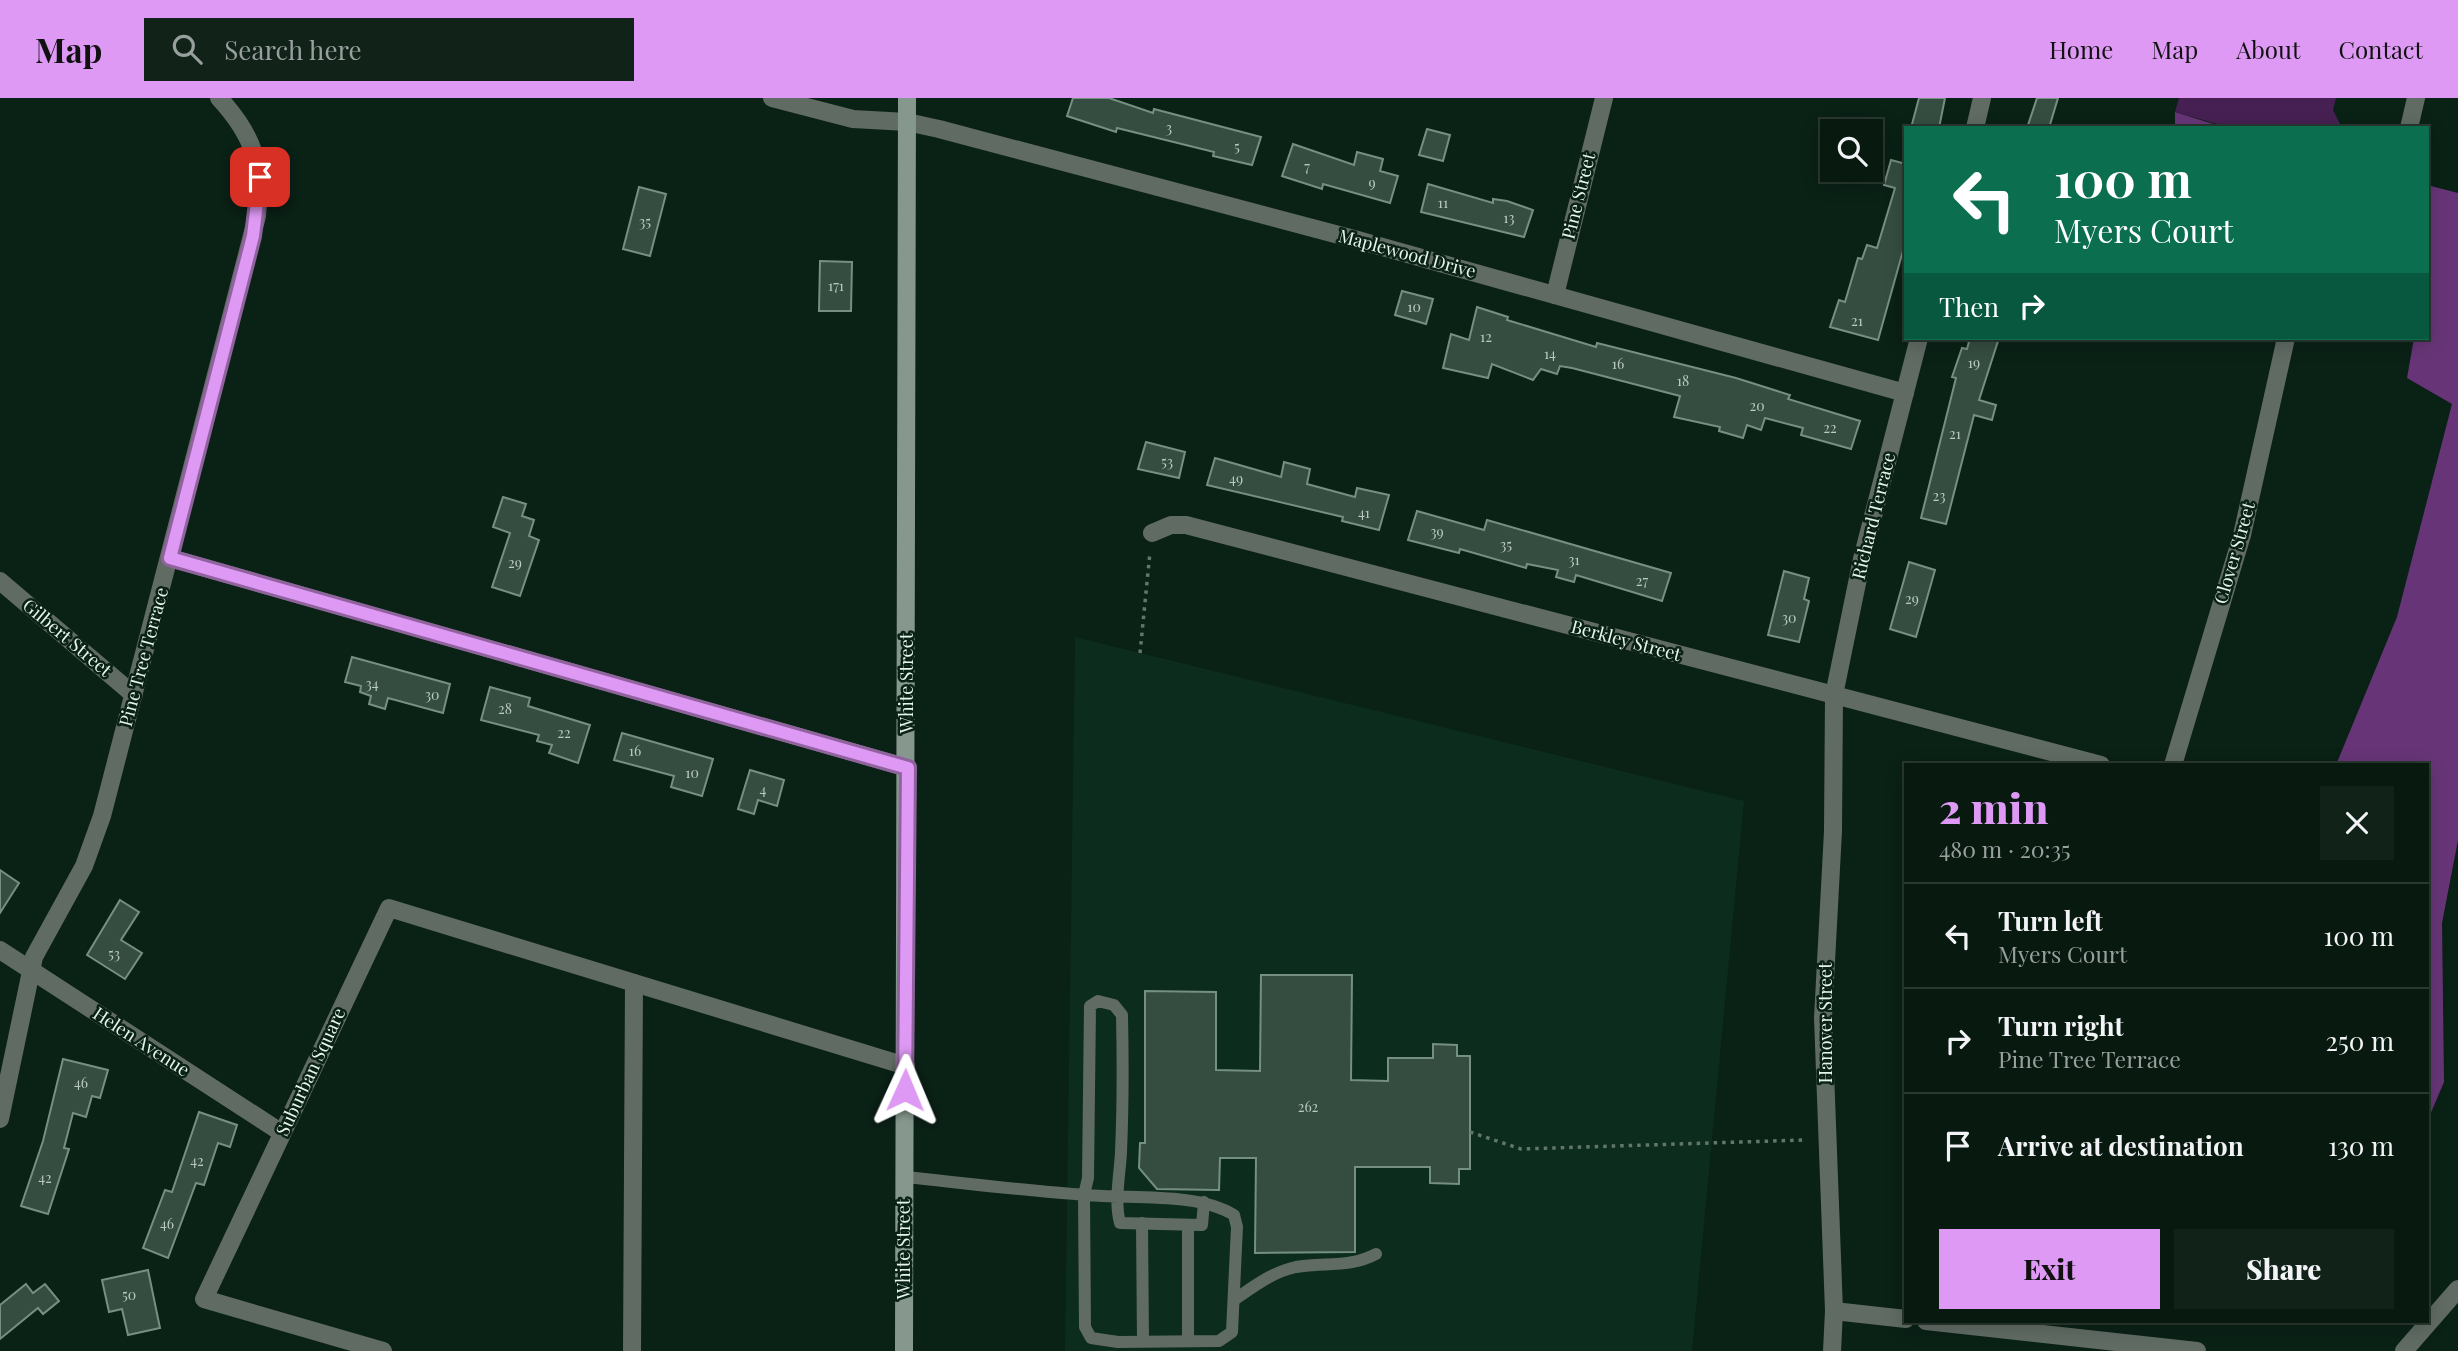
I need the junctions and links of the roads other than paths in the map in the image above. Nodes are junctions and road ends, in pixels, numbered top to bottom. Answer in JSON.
{"nodes":[{"id":1,"x":219,"y":98,"type":"edge"},
{"id":2,"x":772,"y":98,"type":"edge"},
{"id":3,"x":907,"y":98,"type":"edge"},
{"id":4,"x":1604,"y":98,"type":"edge"},
{"id":5,"x":1982,"y":98,"type":"edge"},
{"id":6,"x":2416,"y":98,"type":"edge"},
{"id":7,"x":907,"y":122,"type":"junction"},
{"id":8,"x":1975,"y":126,"type":"edge"},
{"id":9,"x":2409,"y":126,"type":"edge"},
{"id":10,"x":1555,"y":295,"type":"junction"},
{"id":11,"x":1918,"y":340,"type":"edge"},
{"id":12,"x":2286,"y":340,"type":"edge"},
{"id":13,"x":1905,"y":393,"type":"junction"},
{"id":14,"x":1152,"y":533,"type":"road end"},
{"id":15,"x":170,"y":558,"type":"junction"},
{"id":16,"x":0,"y":581,"type":"edge"},
{"id":17,"x":134,"y":695,"type":"junction"},
{"id":18,"x":1834,"y":695,"type":"junction"},
{"id":19,"x":2093,"y":763,"type":"edge"},
{"id":20,"x":2174,"y":763,"type":"edge"},
{"id":21,"x":908,"y":768,"type":"junction"},
{"id":22,"x":0,"y":950,"type":"edge"},
{"id":23,"x":30,"y":969,"type":"junction"},
{"id":24,"x":634,"y":983,"type":"junction"},
{"id":25,"x":906,"y":1066,"type":"junction"},
{"id":26,"x":0,"y":1119,"type":"edge"},
{"id":27,"x":282,"y":1133,"type":"junction"},
{"id":28,"x":905,"y":1177,"type":"junction"},
{"id":29,"x":1084,"y":1195,"type":"junction"},
{"id":30,"x":1119,"y":1197,"type":"junction"},
{"id":31,"x":1204,"y":1202,"type":"junction"},
{"id":32,"x":1142,"y":1223,"type":"junction"},
{"id":33,"x":1188,"y":1225,"type":"junction"},
{"id":34,"x":1376,"y":1254,"type":"dead end"},
{"id":35,"x":2458,"y":1289,"type":"edge"},
{"id":36,"x":1234,"y":1300,"type":"junction"},
{"id":37,"x":1834,"y":1311,"type":"junction"},
{"id":38,"x":1904,"y":1319,"type":"edge"},
{"id":39,"x":2429,"y":1322,"type":"edge"},
{"id":40,"x":1944,"y":1323,"type":"edge"},
{"id":41,"x":2428,"y":1323,"type":"edge"},
{"id":42,"x":1143,"y":1341,"type":"junction"},
{"id":43,"x":1188,"y":1341,"type":"junction"},
{"id":44,"x":383,"y":1351,"type":"edge"},
{"id":45,"x":632,"y":1351,"type":"edge"},
{"id":46,"x":904,"y":1351,"type":"edge"},
{"id":47,"x":1832,"y":1351,"type":"edge"},
{"id":48,"x":2197,"y":1351,"type":"edge"},
{"id":49,"x":2404,"y":1351,"type":"edge"}],
"edges":[{"from":1,"to":15,"type":"street","name":"Pine Tree Terrace"},
{"from":2,"to":7,"type":"street","name":"Maplewood Drive"},
{"from":3,"to":7,"type":"street","name":"White Street"},
{"from":4,"to":10,"type":"street","name":"Pine Street"},
{"from":5,"to":8,"type":"street"},
{"from":6,"to":9,"type":"street"},
{"from":7,"to":10,"type":"street","name":"Maplewood Drive"},
{"from":7,"to":21,"type":"street","name":"White Street"},
{"from":10,"to":13,"type":"street","name":"Maplewood Drive"},
{"from":11,"to":13,"type":"street","name":"Richard Terrace"},
{"from":12,"to":20,"type":"street","name":"Clover Street"},
{"from":13,"to":18,"type":"street","name":"Richard Terrace"},
{"from":14,"to":18,"type":"street","name":"Berkley Street"},
{"from":15,"to":17,"type":"street","name":"Pine Tree Terrace"},
{"from":15,"to":21,"type":"street"},
{"from":16,"to":17,"type":"street","name":"Gilbert Street"},
{"from":17,"to":23,"type":"street","name":"Pine Tree Terrace"},
{"from":18,"to":19,"type":"street","name":"Berkley Street"},
{"from":18,"to":37,"type":"street","name":"Hanover Street"},
{"from":21,"to":25,"type":"street","name":"White Street"},
{"from":22,"to":23,"type":"street","name":"Helen Avenue"},
{"from":23,"to":26,"type":"street","name":"Pine Tree Terrace"},
{"from":23,"to":27,"type":"street","name":"Helen Avenue"},
{"from":24,"to":25,"type":"street","name":"Suburban Square"},
{"from":24,"to":27,"type":"street","name":"Suburban Square"},
{"from":24,"to":45,"type":"street"},
{"from":25,"to":28,"type":"street","name":"White Street"},
{"from":27,"to":44,"type":"street","name":"Suburban Square"},
{"from":28,"to":29,"type":"lane"},
{"from":28,"to":46,"type":"street","name":"White Street"},
{"from":29,"to":30,"type":"lane"},
{"from":29,"to":30,"type":"lane"},
{"from":29,"to":42,"type":"lane"},
{"from":30,"to":31,"type":"lane"},
{"from":30,"to":32,"type":"lane"},
{"from":31,"to":33,"type":"lane"},
{"from":31,"to":36,"type":"lane"},
{"from":32,"to":33,"type":"lane"},
{"from":32,"to":42,"type":"lane"},
{"from":33,"to":43,"type":"lane"},
{"from":34,"to":36,"type":"lane"},
{"from":35,"to":39,"type":"street"},
{"from":36,"to":43,"type":"lane"},
{"from":37,"to":38,"type":"street"},
{"from":37,"to":47,"type":"street","name":"Hanover Street"},
{"from":40,"to":48,"type":"street"},
{"from":41,"to":49,"type":"street"},
{"from":42,"to":43,"type":"lane"}]}
